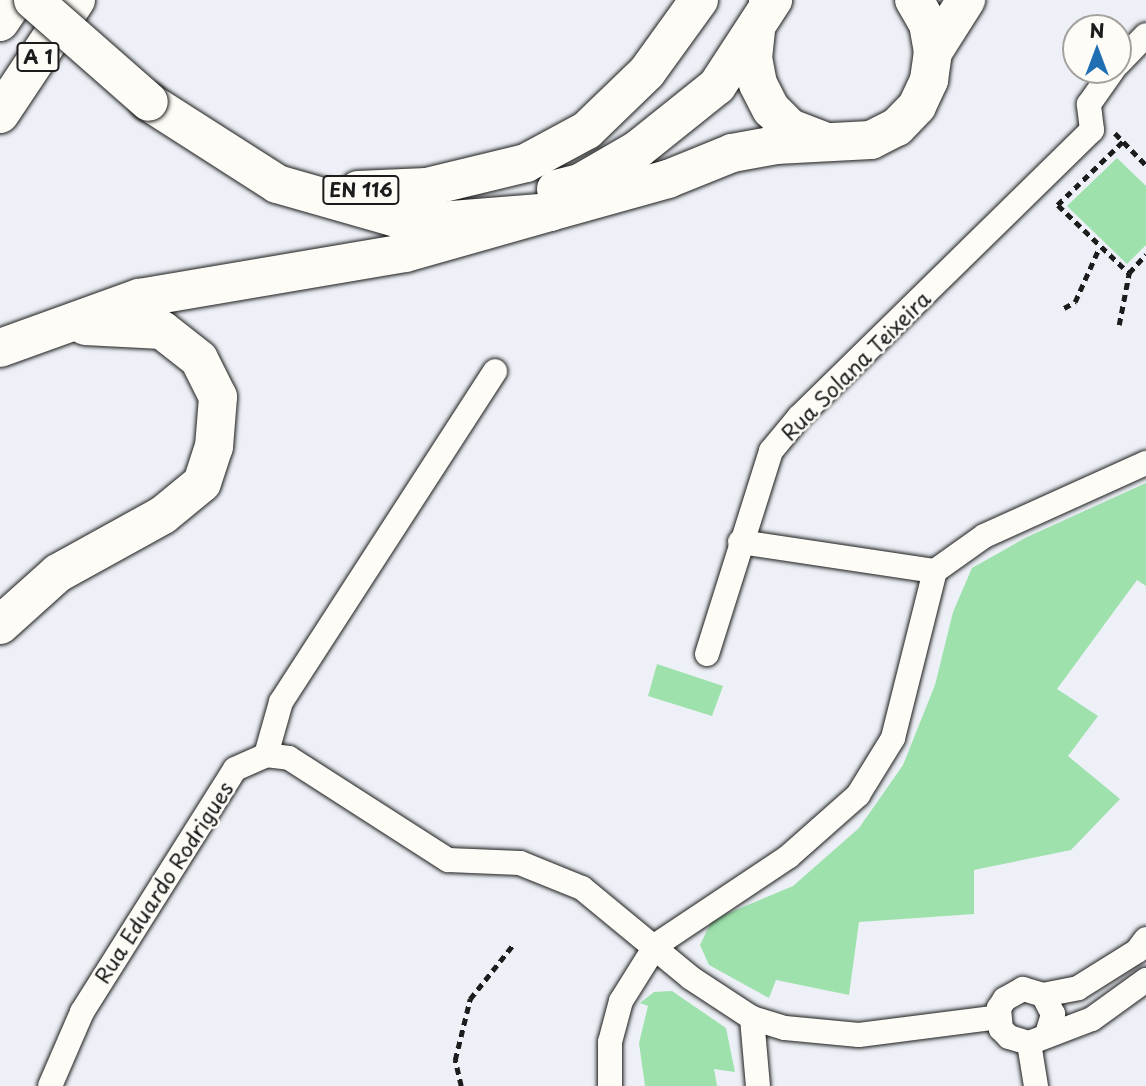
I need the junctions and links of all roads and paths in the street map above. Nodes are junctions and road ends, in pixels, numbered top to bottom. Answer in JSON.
{"nodes":[{"id":1,"x":15,"y":0,"type":"edge"},
{"id":2,"x":33,"y":0,"type":"edge"},
{"id":3,"x":65,"y":0,"type":"edge"},
{"id":4,"x":76,"y":0,"type":"edge"},
{"id":5,"x":679,"y":0,"type":"edge"},
{"id":6,"x":699,"y":0,"type":"edge"},
{"id":7,"x":914,"y":0,"type":"edge"},
{"id":8,"x":967,"y":0,"type":"edge"},
{"id":9,"x":766,"y":9,"type":"edge"},
{"id":10,"x":0,"y":22,"type":"edge"},
{"id":11,"x":1146,"y":36,"type":"edge"},
{"id":12,"x":1132,"y":50,"type":"edge"},
{"id":13,"x":933,"y":52,"type":"junction"},
{"id":14,"x":646,"y":72,"type":"junction"},
{"id":15,"x":1103,"y":84,"type":"edge"},
{"id":16,"x":157,"y":95,"type":"junction"},
{"id":17,"x":0,"y":114,"type":"edge"},
{"id":18,"x":1100,"y":129,"type":"junction"},
{"id":19,"x":1123,"y":142,"type":"junction"},
{"id":20,"x":842,"y":145,"type":"junction"},
{"id":21,"x":1146,"y":165,"type":"edge"},
{"id":22,"x":358,"y":190,"type":"junction"},
{"id":23,"x":550,"y":212,"type":"junction"},
{"id":24,"x":1099,"y":248,"type":"junction"},
{"id":25,"x":1146,"y":254,"type":"edge"},
{"id":26,"x":1129,"y":273,"type":"junction"},
{"id":27,"x":1064,"y":308,"type":"dead end"},
{"id":28,"x":1119,"y":325,"type":"dead end"},
{"id":29,"x":48,"y":328,"type":"junction"},
{"id":30,"x":0,"y":348,"type":"edge"},
{"id":31,"x":495,"y":371,"type":"dead end"},
{"id":32,"x":1146,"y":463,"type":"edge"},
{"id":33,"x":740,"y":542,"type":"junction"},
{"id":34,"x":935,"y":571,"type":"junction"},
{"id":35,"x":0,"y":625,"type":"edge"},
{"id":36,"x":706,"y":654,"type":"dead end"},
{"id":37,"x":266,"y":755,"type":"junction"},
{"id":38,"x":1146,"y":939,"type":"edge"},
{"id":39,"x":656,"y":945,"type":"junction"},
{"id":40,"x":512,"y":946,"type":"dead end"},
{"id":41,"x":1146,"y":981,"type":"edge"},
{"id":42,"x":1043,"y":995,"type":"junction"},
{"id":43,"x":999,"y":1017,"type":"junction"},
{"id":44,"x":752,"y":1018,"type":"junction"},
{"id":45,"x":1038,"y":1038,"type":"junction"},
{"id":46,"x":50,"y":1086,"type":"edge"},
{"id":47,"x":461,"y":1086,"type":"edge"},
{"id":48,"x":610,"y":1086,"type":"edge"},
{"id":49,"x":758,"y":1086,"type":"edge"},
{"id":50,"x":1036,"y":1086,"type":"edge"}],
"edges":[{"from":1,"to":10,"type":"main road","number":"A 1"},
{"from":2,"to":16,"type":"main road","number":"EN 116","bridge":true},
{"from":3,"to":16,"type":"main road","number":"EN 116"},
{"from":4,"to":17,"type":"main road","number":"A 1"},
{"from":5,"to":14,"type":"main road"},
{"from":6,"to":14,"type":"main road"},
{"from":7,"to":13,"type":"main road"},
{"from":8,"to":13,"type":"main road"},
{"from":9,"to":20,"type":"main road"},
{"from":9,"to":22,"type":"main road","number":"EN 116"},
{"from":11,"to":12,"type":"street"},
{"from":13,"to":20,"type":"main road"},
{"from":14,"to":22,"type":"main road"},
{"from":15,"to":18,"type":"street"},
{"from":16,"to":22,"type":"main road","number":"EN 116"},
{"from":16,"to":23,"type":"main road","number":"EN 116"},
{"from":18,"to":19,"type":"path"},
{"from":18,"to":33,"type":"street","name":"Rua Solana Teixeira"},
{"from":19,"to":21,"type":"path"},
{"from":19,"to":24,"type":"path"},
{"from":20,"to":23,"type":"main road","number":"EN 116"},
{"from":23,"to":29,"type":"main road"},
{"from":24,"to":26,"type":"path"},
{"from":24,"to":27,"type":"path"},
{"from":25,"to":26,"type":"path"},
{"from":26,"to":28,"type":"path"},
{"from":29,"to":30,"type":"main road"},
{"from":29,"to":35,"type":"main road"},
{"from":31,"to":37,"type":"street"},
{"from":32,"to":34,"type":"street"},
{"from":33,"to":34,"type":"street"},
{"from":33,"to":36,"type":"street","name":"Rua Solana Teixeira"},
{"from":34,"to":39,"type":"street"},
{"from":37,"to":39,"type":"street"},
{"from":37,"to":46,"type":"street","name":"Rua Eduardo Rodrigues"},
{"from":38,"to":42,"type":"street"},
{"from":39,"to":44,"type":"street"},
{"from":39,"to":48,"type":"street"},
{"from":40,"to":47,"type":"path"},
{"from":41,"to":45,"type":"street"},
{"from":42,"to":43,"type":"street"},
{"from":42,"to":45,"type":"street"},
{"from":43,"to":44,"type":"street"},
{"from":43,"to":45,"type":"street"},
{"from":44,"to":49,"type":"street"},
{"from":45,"to":50,"type":"street"}]}
